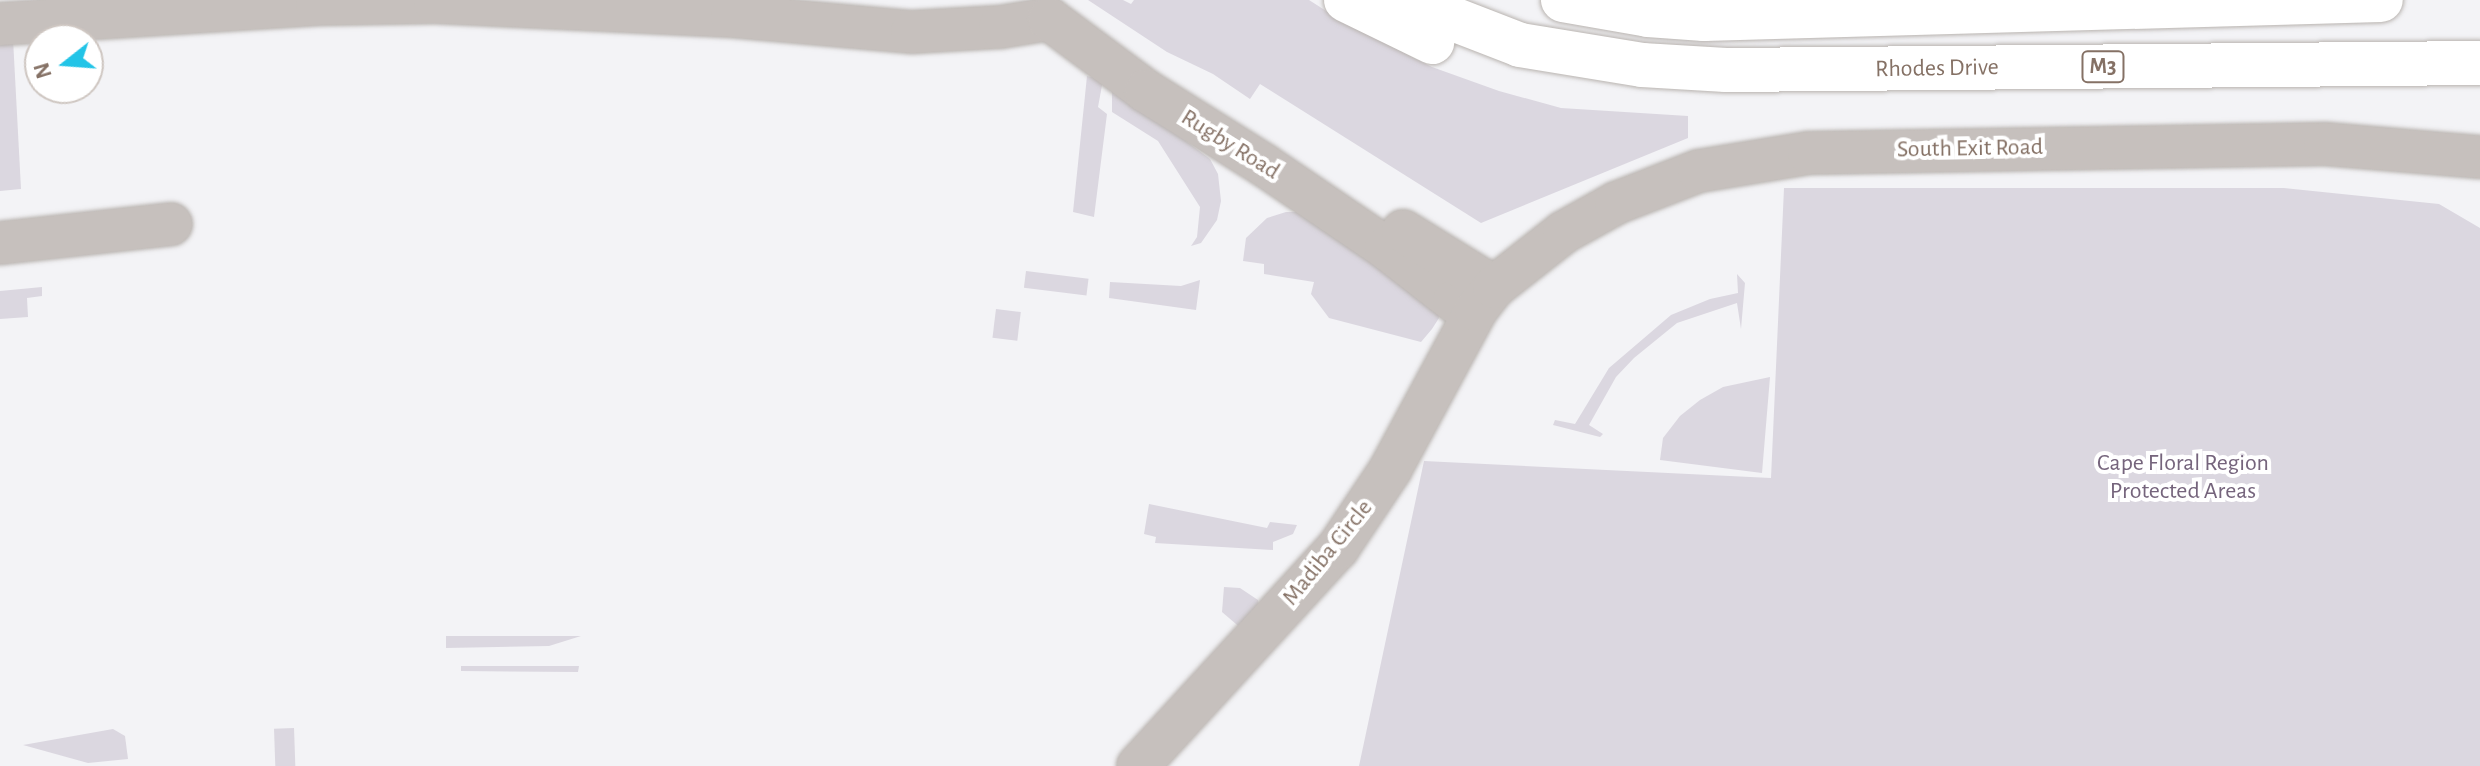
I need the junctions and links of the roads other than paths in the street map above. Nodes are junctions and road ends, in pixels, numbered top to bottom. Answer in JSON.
{"nodes":[{"id":1,"x":1050,"y":0,"type":"edge"},
{"id":2,"x":1346,"y":0,"type":"edge"},
{"id":3,"x":1404,"y":0,"type":"edge"},
{"id":4,"x":1563,"y":0,"type":"edge"},
{"id":5,"x":2381,"y":0,"type":"edge"},
{"id":6,"x":983,"y":15,"type":"edge"},
{"id":7,"x":0,"y":24,"type":"edge"},
{"id":8,"x":2480,"y":63,"type":"edge"},
{"id":9,"x":1726,"y":70,"type":"junction"},
{"id":10,"x":2480,"y":157,"type":"edge"},
{"id":11,"x":171,"y":224,"type":"dead end"},
{"id":12,"x":0,"y":243,"type":"edge"},
{"id":13,"x":1485,"y":299,"type":"junction"},
{"id":14,"x":1138,"y":766,"type":"edge"}],
"edges":[{"from":1,"to":13,"type":"street","name":"Rugby Road"},
{"from":2,"to":9,"type":"highway"},
{"from":3,"to":9,"type":"highway","name":"Rhodes Drive","number":"M3"},
{"from":4,"to":5,"type":"highway"},
{"from":6,"to":7,"type":"street","name":"Rugby Road"},
{"from":6,"to":13,"type":"street","name":"Rugby Road"},
{"from":8,"to":9,"type":"highway","name":"Rhodes Drive","number":"M3"},
{"from":10,"to":13,"type":"street","name":"South Exit Road"},
{"from":11,"to":12,"type":"street"},
{"from":13,"to":14,"type":"street","name":"Madiba Circle"}]}
